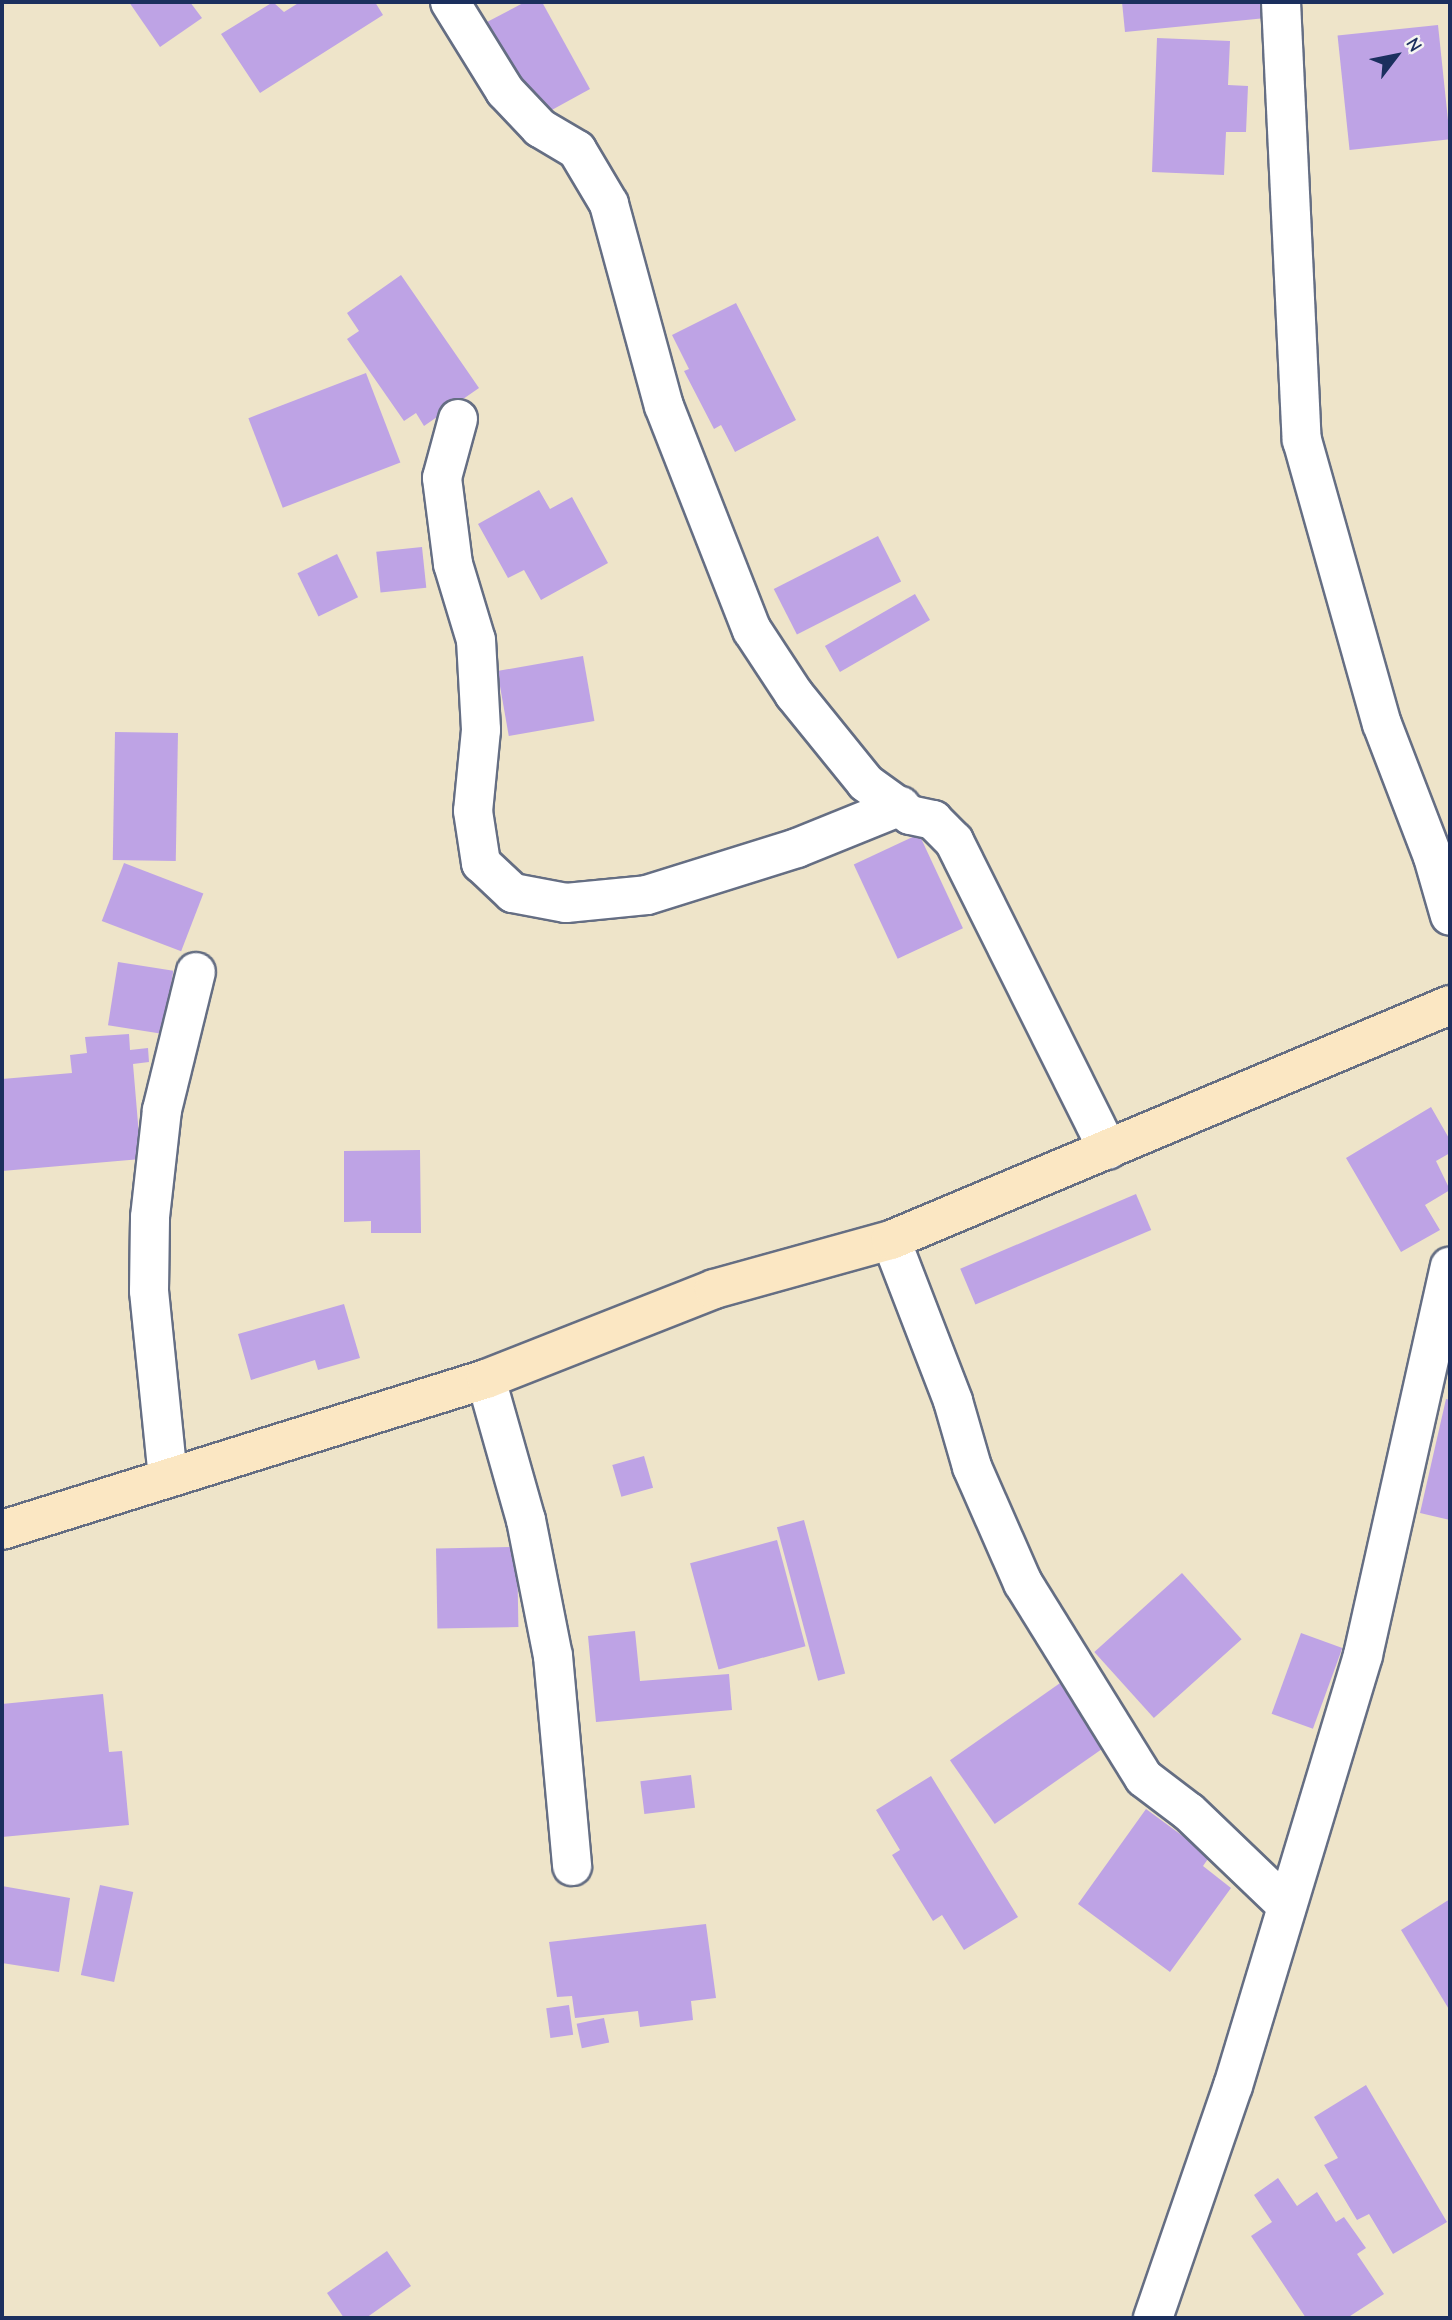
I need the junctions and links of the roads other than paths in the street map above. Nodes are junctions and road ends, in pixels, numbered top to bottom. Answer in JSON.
{"nodes":[{"id":1,"x":450,"y":2,"type":"edge"},
{"id":2,"x":1281,"y":2,"type":"edge"},
{"id":3,"x":458,"y":419,"type":"dead end"},
{"id":4,"x":901,"y":806,"type":"junction"},
{"id":5,"x":1450,"y":916,"type":"edge"},
{"id":6,"x":196,"y":972,"type":"dead end"},
{"id":7,"x":1450,"y":1005,"type":"edge"},
{"id":8,"x":1108,"y":1150,"type":"junction"},
{"id":9,"x":891,"y":1240,"type":"junction"},
{"id":10,"x":1450,"y":1267,"type":"edge"},
{"id":11,"x":486,"y":1379,"type":"junction"},
{"id":12,"x":169,"y":1478,"type":"junction"},
{"id":13,"x":2,"y":1530,"type":"edge"},
{"id":14,"x":572,"y":1866,"type":"dead end"},
{"id":15,"x":1285,"y":1904,"type":"junction"},
{"id":16,"x":1153,"y":2318,"type":"edge"}],
"edges":[{"from":1,"to":4,"type":"street"},
{"from":2,"to":5,"type":"street"},
{"from":3,"to":4,"type":"street"},
{"from":4,"to":8,"type":"street"},
{"from":6,"to":12,"type":"street"},
{"from":7,"to":8,"type":"main road"},
{"from":8,"to":9,"type":"main road"},
{"from":9,"to":11,"type":"main road"},
{"from":9,"to":15,"type":"street"},
{"from":10,"to":15,"type":"street"},
{"from":11,"to":12,"type":"main road"},
{"from":11,"to":14,"type":"street"},
{"from":12,"to":13,"type":"main road"},
{"from":15,"to":16,"type":"street"}]}
